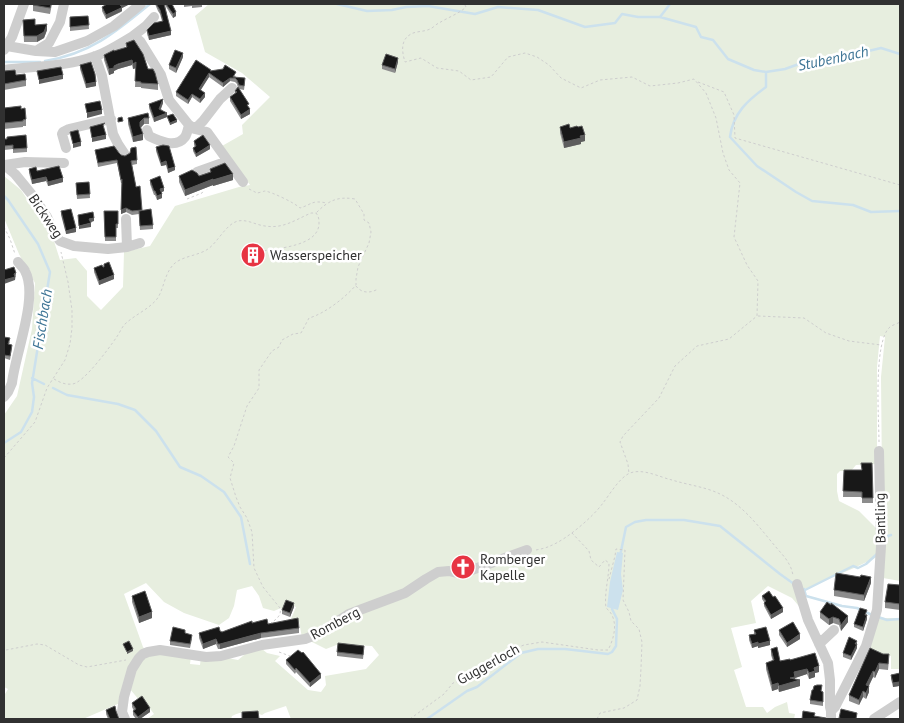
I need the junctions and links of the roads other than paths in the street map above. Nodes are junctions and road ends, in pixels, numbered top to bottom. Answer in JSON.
{"nodes":[{"id":1,"x":24,"y":4,"type":"edge"},
{"id":2,"x":64,"y":4,"type":"edge"},
{"id":3,"x":141,"y":4,"type":"edge"},
{"id":4,"x":154,"y":17,"type":"dead end"},
{"id":5,"x":133,"y":36,"type":"junction"},
{"id":6,"x":5,"y":48,"type":"edge"},
{"id":7,"x":36,"y":51,"type":"junction"},
{"id":8,"x":95,"y":56,"type":"junction"},
{"id":9,"x":4,"y":70,"type":"edge"},
{"id":10,"x":232,"y":88,"type":"dead end"},
{"id":11,"x":111,"y":119,"type":"junction"},
{"id":12,"x":192,"y":127,"type":"junction"},
{"id":13,"x":147,"y":130,"type":"dead end"},
{"id":14,"x":66,"y":148,"type":"dead end"},
{"id":15,"x":124,"y":153,"type":"dead end"},
{"id":16,"x":228,"y":161,"type":"junction"},
{"id":17,"x":64,"y":163,"type":"dead end"},
{"id":18,"x":4,"y":165,"type":"edge"},
{"id":19,"x":197,"y":172,"type":"edge"},
{"id":20,"x":243,"y":182,"type":"road end"},
{"id":21,"x":126,"y":219,"type":"dead end"},
{"id":22,"x":140,"y":243,"type":"dead end"},
{"id":23,"x":127,"y":246,"type":"junction"},
{"id":24,"x":18,"y":262,"type":"road end"},
{"id":25,"x":8,"y":373,"type":"edge"},
{"id":26,"x":4,"y":397,"type":"edge"},
{"id":27,"x":879,"y":452,"type":"road end"},
{"id":28,"x":527,"y":550,"type":"road end"},
{"id":29,"x":797,"y":584,"type":"road end"},
{"id":30,"x":834,"y":630,"type":"dead end"},
{"id":31,"x":819,"y":644,"type":"junction"},
{"id":32,"x":125,"y":693,"type":"junction"},
{"id":33,"x":132,"y":701,"type":"edge"},
{"id":34,"x":900,"y":702,"type":"edge"},
{"id":35,"x":831,"y":715,"type":"edge"},
{"id":36,"x":125,"y":719,"type":"edge"},
{"id":37,"x":874,"y":719,"type":"edge"}],
"edges":[{"from":1,"to":6,"type":"street"},
{"from":2,"to":7,"type":"street"},
{"from":3,"to":7,"type":"street"},
{"from":4,"to":5,"type":"street"},
{"from":5,"to":8,"type":"street"},
{"from":5,"to":12,"type":"street"},
{"from":6,"to":7,"type":"street"},
{"from":8,"to":9,"type":"street"},
{"from":8,"to":11,"type":"street"},
{"from":10,"to":12,"type":"street"},
{"from":11,"to":14,"type":"street"},
{"from":11,"to":15,"type":"street"},
{"from":12,"to":13,"type":"street"},
{"from":12,"to":16,"type":"street"},
{"from":16,"to":19,"type":"street"},
{"from":16,"to":20,"type":"street"},
{"from":17,"to":18,"type":"street","name":"Bickweg"},
{"from":18,"to":23,"type":"street","name":"Bickweg"},
{"from":21,"to":23,"type":"street"},
{"from":22,"to":23,"type":"street","name":"Bickweg"},
{"from":24,"to":25,"type":"street"},
{"from":25,"to":26,"type":"street"},
{"from":27,"to":35,"type":"street","name":"Bantling"},
{"from":28,"to":32,"type":"street","name":"Romberg"},
{"from":29,"to":31,"type":"street","name":"Bantling"},
{"from":30,"to":31,"type":"street"},
{"from":31,"to":35,"type":"street","name":"Bantling"},
{"from":32,"to":33,"type":"street"},
{"from":32,"to":36,"type":"street"},
{"from":34,"to":37,"type":"street"}]}
